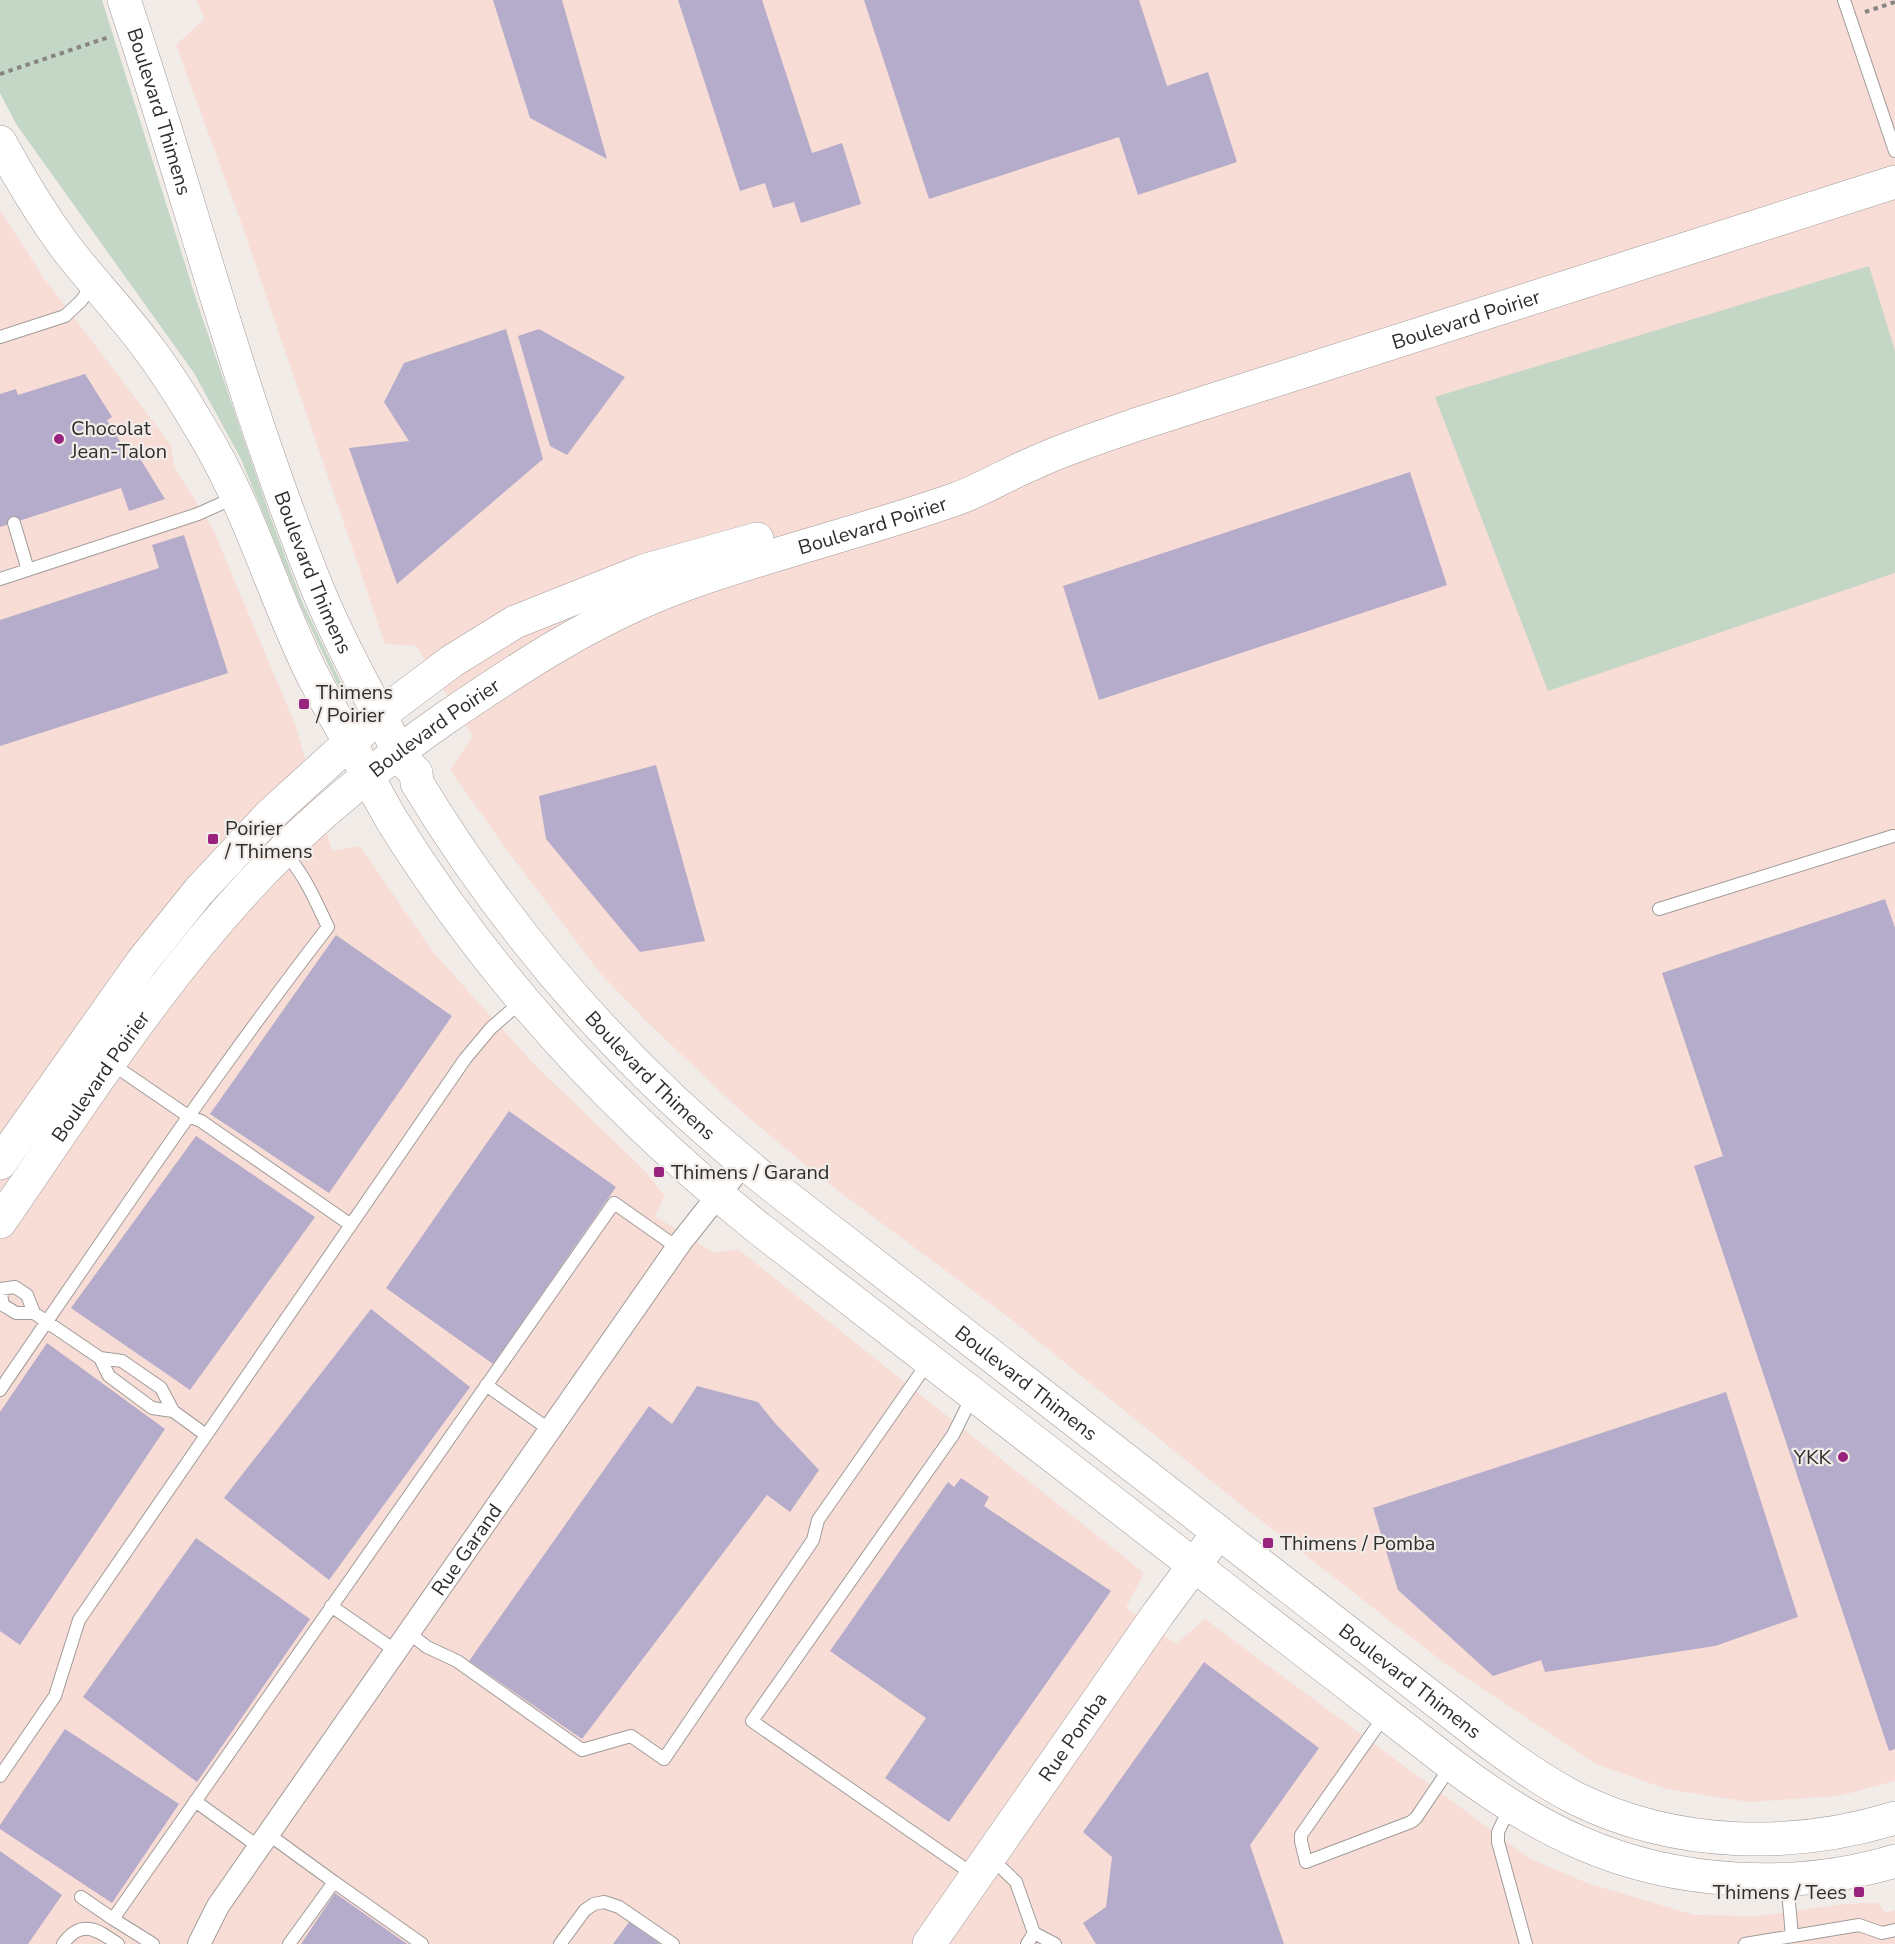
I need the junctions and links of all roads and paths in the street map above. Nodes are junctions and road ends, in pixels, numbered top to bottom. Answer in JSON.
{"nodes":[{"id":1,"x":1844,"y":0,"type":"edge"},
{"id":2,"x":1895,"y":2,"type":"edge"},
{"id":3,"x":126,"y":10,"type":"edge"},
{"id":4,"x":1867,"y":11,"type":"dead end"},
{"id":5,"x":0,"y":74,"type":"edge"},
{"id":6,"x":0,"y":142,"type":"edge"},
{"id":7,"x":1895,"y":151,"type":"edge"},
{"id":8,"x":1895,"y":182,"type":"edge"},
{"id":9,"x":94,"y":282,"type":"junction"},
{"id":10,"x":0,"y":337,"type":"edge"},
{"id":11,"x":1036,"y":461,"type":"junction"},
{"id":12,"x":236,"y":497,"type":"junction"},
{"id":13,"x":14,"y":523,"type":"dead end"},
{"id":14,"x":28,"y":570,"type":"junction"},
{"id":15,"x":0,"y":579,"type":"edge"},
{"id":16,"x":380,"y":715,"type":"junction"},
{"id":17,"x":349,"y":742,"type":"junction"},
{"id":18,"x":399,"y":752,"type":"junction"},
{"id":19,"x":368,"y":777,"type":"junction"},
{"id":20,"x":1894,"y":838,"type":"edge"},
{"id":21,"x":283,"y":851,"type":"junction"},
{"id":22,"x":1659,"y":909,"type":"dead end"},
{"id":23,"x":523,"y":1000,"type":"junction"},
{"id":24,"x":111,"y":1063,"type":"junction"},
{"id":25,"x":188,"y":1116,"type":"junction"},
{"id":26,"x":0,"y":1162,"type":"edge"},
{"id":27,"x":744,"y":1163,"type":"junction"},
{"id":28,"x":718,"y":1195,"type":"junction"},
{"id":29,"x":0,"y":1222,"type":"edge"},
{"id":30,"x":351,"y":1225,"type":"junction"},
{"id":31,"x":678,"y":1248,"type":"junction"},
{"id":32,"x":0,"y":1289,"type":"edge"},
{"id":33,"x":34,"y":1313,"type":"junction"},
{"id":34,"x":47,"y":1322,"type":"junction"},
{"id":35,"x":100,"y":1358,"type":"junction"},
{"id":36,"x":930,"y":1360,"type":"junction"},
{"id":37,"x":486,"y":1385,"type":"junction"},
{"id":38,"x":0,"y":1390,"type":"edge"},
{"id":39,"x":975,"y":1396,"type":"junction"},
{"id":40,"x":173,"y":1411,"type":"junction"},
{"id":41,"x":550,"y":1430,"type":"junction"},
{"id":42,"x":206,"y":1435,"type":"junction"},
{"id":43,"x":1219,"y":1533,"type":"junction"},
{"id":44,"x":1194,"y":1565,"type":"junction"},
{"id":45,"x":332,"y":1606,"type":"junction"},
{"id":46,"x":402,"y":1642,"type":"junction"},
{"id":47,"x":1386,"y":1714,"type":"junction"},
{"id":48,"x":1452,"y":1765,"type":"junction"},
{"id":49,"x":0,"y":1776,"type":"edge"},
{"id":50,"x":195,"y":1801,"type":"junction"},
{"id":51,"x":1510,"y":1805,"type":"junction"},
{"id":52,"x":1895,"y":1818,"type":"edge"},
{"id":53,"x":264,"y":1841,"type":"junction"},
{"id":54,"x":1895,"y":1861,"type":"edge"},
{"id":55,"x":982,"y":1867,"type":"junction"},
{"id":56,"x":1787,"y":1879,"type":"junction"},
{"id":57,"x":334,"y":1882,"type":"junction"},
{"id":58,"x":81,"y":1897,"type":"dead end"},
{"id":59,"x":113,"y":1919,"type":"junction"},
{"id":60,"x":1895,"y":1930,"type":"edge"},
{"id":61,"x":1034,"y":1933,"type":"junction"},
{"id":62,"x":1792,"y":1936,"type":"junction"},
{"id":63,"x":63,"y":1944,"type":"edge"},
{"id":64,"x":118,"y":1944,"type":"edge"},
{"id":65,"x":153,"y":1944,"type":"edge"},
{"id":66,"x":199,"y":1944,"type":"edge"},
{"id":67,"x":289,"y":1944,"type":"edge"},
{"id":68,"x":422,"y":1944,"type":"edge"},
{"id":69,"x":560,"y":1944,"type":"edge"},
{"id":70,"x":673,"y":1944,"type":"edge"},
{"id":71,"x":928,"y":1944,"type":"edge"},
{"id":72,"x":1027,"y":1944,"type":"edge"},
{"id":73,"x":1055,"y":1944,"type":"edge"},
{"id":74,"x":1526,"y":1944,"type":"edge"},
{"id":75,"x":1745,"y":1944,"type":"edge"}],
"edges":[{"from":1,"to":7,"type":"lane"},
{"from":2,"to":4,"type":"path"},
{"from":3,"to":5,"type":"path"},
{"from":3,"to":16,"type":"street","name":"Boulevard Thimens"},
{"from":6,"to":9,"type":"street","name":"Boulevard Thimens"},
{"from":8,"to":11,"type":"street","name":"Boulevard Poirier"},
{"from":9,"to":10,"type":"lane"},
{"from":9,"to":12,"type":"street","name":"Boulevard Thimens"},
{"from":11,"to":16,"type":"street","name":"Boulevard Poirier"},
{"from":11,"to":18,"type":"street","name":"Boulevard Poirier"},
{"from":12,"to":14,"type":"lane"},
{"from":12,"to":17,"type":"street","name":"Boulevard Thimens"},
{"from":13,"to":14,"type":"lane"},
{"from":14,"to":15,"type":"lane"},
{"from":16,"to":17,"type":"street","name":"Boulevard Poirier"},
{"from":16,"to":18,"type":"street","name":"Boulevard Thimens"},
{"from":17,"to":19,"type":"street","name":"Boulevard Thimens"},
{"from":17,"to":26,"type":"street","name":"Boulevard Poirier"},
{"from":18,"to":19,"type":"street","name":"Boulevard Poirier"},
{"from":18,"to":27,"type":"street","name":"Boulevard Thimens"},
{"from":19,"to":21,"type":"street","name":"Boulevard Poirier"},
{"from":19,"to":23,"type":"street","name":"Boulevard Thimens"},
{"from":20,"to":22,"type":"lane"},
{"from":21,"to":24,"type":"street","name":"Boulevard Poirier"},
{"from":21,"to":25,"type":"lane"},
{"from":23,"to":28,"type":"street","name":"Boulevard Thimens"},
{"from":23,"to":30,"type":"lane"},
{"from":24,"to":25,"type":"lane"},
{"from":24,"to":29,"type":"street","name":"Boulevard Poirier"},
{"from":25,"to":30,"type":"lane"},
{"from":25,"to":34,"type":"lane"},
{"from":27,"to":28,"type":"street","name":"Rue Garand"},
{"from":27,"to":43,"type":"street","name":"Boulevard Thimens"},
{"from":28,"to":31,"type":"street","name":"Rue Garand"},
{"from":28,"to":36,"type":"street","name":"Boulevard Thimens"},
{"from":30,"to":42,"type":"lane"},
{"from":31,"to":37,"type":"lane"},
{"from":31,"to":41,"type":"street","name":"Rue Garand"},
{"from":32,"to":33,"type":"lane"},
{"from":32,"to":33,"type":"lane"},
{"from":33,"to":34,"type":"lane"},
{"from":34,"to":35,"type":"lane"},
{"from":34,"to":38,"type":"lane"},
{"from":35,"to":40,"type":"lane"},
{"from":35,"to":40,"type":"lane"},
{"from":36,"to":39,"type":"street","name":"Boulevard Thimens"},
{"from":36,"to":46,"type":"lane"},
{"from":37,"to":41,"type":"lane"},
{"from":37,"to":45,"type":"lane"},
{"from":39,"to":44,"type":"street","name":"Boulevard Thimens"},
{"from":39,"to":55,"type":"lane"},
{"from":40,"to":42,"type":"lane"},
{"from":41,"to":46,"type":"street","name":"Rue Garand"},
{"from":42,"to":49,"type":"lane"},
{"from":43,"to":44,"type":"street","name":"Rue Pomba"},
{"from":43,"to":52,"type":"street","name":"Boulevard Thimens"},
{"from":44,"to":47,"type":"street","name":"Boulevard Thimens"},
{"from":44,"to":55,"type":"street","name":"Rue Pomba"},
{"from":45,"to":46,"type":"lane"},
{"from":45,"to":50,"type":"lane"},
{"from":46,"to":53,"type":"street","name":"Rue Garand"},
{"from":47,"to":48,"type":"street","name":"Boulevard Thimens"},
{"from":47,"to":48,"type":"lane"},
{"from":48,"to":51,"type":"street","name":"Boulevard Thimens"},
{"from":50,"to":53,"type":"lane"},
{"from":50,"to":59,"type":"lane"},
{"from":51,"to":56,"type":"street","name":"Boulevard Thimens"},
{"from":51,"to":74,"type":"lane"},
{"from":53,"to":57,"type":"lane"},
{"from":53,"to":66,"type":"street","name":"Rue Garand"},
{"from":54,"to":56,"type":"street","name":"Boulevard Thimens"},
{"from":55,"to":61,"type":"lane"},
{"from":55,"to":71,"type":"street","name":"Rue Pomba"},
{"from":56,"to":62,"type":"lane"},
{"from":57,"to":67,"type":"lane"},
{"from":57,"to":68,"type":"lane"},
{"from":58,"to":59,"type":"lane"},
{"from":59,"to":65,"type":"lane"},
{"from":60,"to":62,"type":"lane"},
{"from":61,"to":72,"type":"lane"},
{"from":61,"to":73,"type":"lane"},
{"from":62,"to":75,"type":"lane"},
{"from":63,"to":64,"type":"lane"},
{"from":69,"to":70,"type":"lane"}]}
